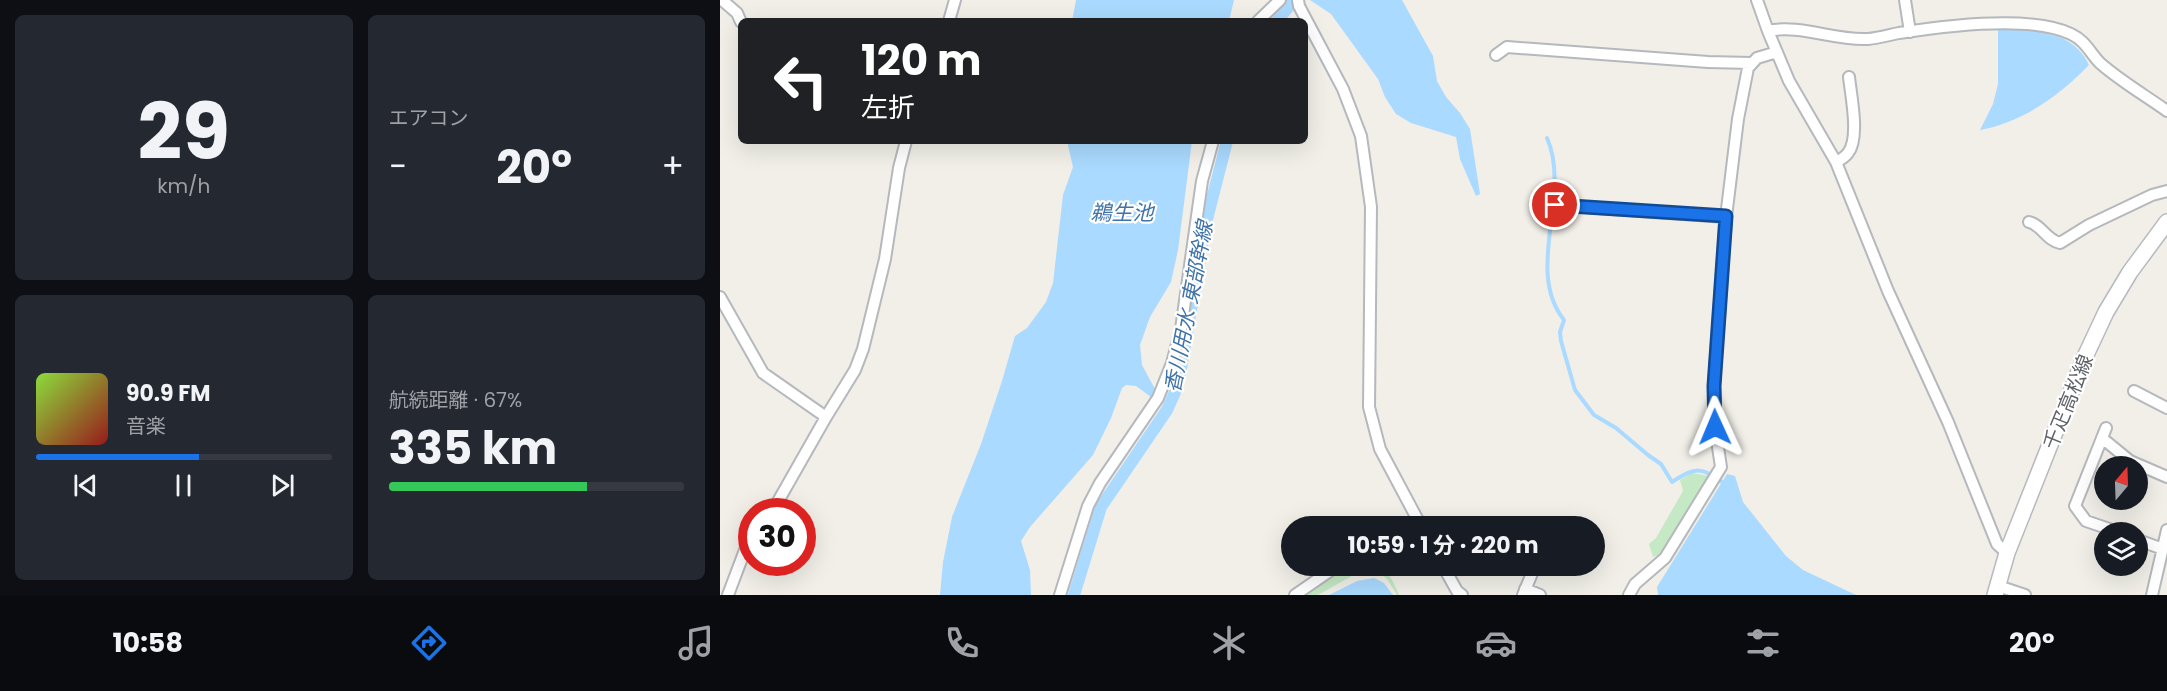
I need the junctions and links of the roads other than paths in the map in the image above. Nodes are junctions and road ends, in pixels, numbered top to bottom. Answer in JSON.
{"nodes":[{"id":1,"x":722,"y":0,"type":"edge"},
{"id":2,"x":956,"y":0,"type":"edge"},
{"id":3,"x":1280,"y":0,"type":"edge"},
{"id":4,"x":1298,"y":0,"type":"edge"},
{"id":5,"x":1757,"y":0,"type":"edge"},
{"id":6,"x":1905,"y":0,"type":"edge"},
{"id":7,"x":739,"y":18,"type":"edge"},
{"id":8,"x":951,"y":18,"type":"edge"},
{"id":9,"x":1261,"y":18,"type":"edge"},
{"id":10,"x":1305,"y":18,"type":"edge"},
{"id":11,"x":1308,"y":23,"type":"edge"},
{"id":12,"x":1768,"y":31,"type":"junction"},
{"id":13,"x":1910,"y":32,"type":"junction"},
{"id":14,"x":1777,"y":52,"type":"junction"},
{"id":15,"x":1496,"y":55,"type":"dead end"},
{"id":16,"x":1751,"y":63,"type":"junction"},
{"id":17,"x":1848,"y":77,"type":"dead end"},
{"id":18,"x":2167,"y":111,"type":"edge"},
{"id":19,"x":905,"y":144,"type":"edge"},
{"id":20,"x":1213,"y":144,"type":"edge"},
{"id":21,"x":1836,"y":162,"type":"junction"},
{"id":22,"x":2167,"y":191,"type":"edge"},
{"id":23,"x":1555,"y":205,"type":"dead end"},
{"id":24,"x":1726,"y":216,"type":"junction"},
{"id":25,"x":2029,"y":222,"type":"dead end"},
{"id":26,"x":2167,"y":222,"type":"edge"},
{"id":27,"x":720,"y":297,"type":"edge"},
{"id":28,"x":2134,"y":392,"type":"dead end"},
{"id":29,"x":2167,"y":408,"type":"edge"},
{"id":30,"x":826,"y":417,"type":"junction"},
{"id":31,"x":2167,"y":477,"type":"edge"},
{"id":32,"x":780,"y":498,"type":"edge"},
{"id":33,"x":1416,"y":516,"type":"edge"},
{"id":34,"x":2094,"y":524,"type":"edge"},
{"id":35,"x":2167,"y":530,"type":"edge"},
{"id":36,"x":2148,"y":544,"type":"edge"},
{"id":37,"x":2163,"y":549,"type":"junction"},
{"id":38,"x":2007,"y":553,"type":"junction"},
{"id":39,"x":738,"y":569,"type":"edge"},
{"id":40,"x":1322,"y":576,"type":"edge"},
{"id":41,"x":1449,"y":576,"type":"edge"},
{"id":42,"x":1531,"y":576,"type":"edge"},
{"id":43,"x":1996,"y":590,"type":"edge"},
{"id":44,"x":1524,"y":592,"type":"edge"},
{"id":45,"x":728,"y":595,"type":"edge"},
{"id":46,"x":1060,"y":595,"type":"edge"},
{"id":47,"x":1294,"y":595,"type":"edge"},
{"id":48,"x":1462,"y":595,"type":"edge"},
{"id":49,"x":1540,"y":595,"type":"edge"},
{"id":50,"x":1629,"y":595,"type":"edge"},
{"id":51,"x":2025,"y":595,"type":"edge"},
{"id":52,"x":2152,"y":595,"type":"edge"}],
"edges":[{"from":1,"to":7,"type":"street"},
{"from":2,"to":8,"type":"street"},
{"from":3,"to":9,"type":"street"},
{"from":4,"to":10,"type":"street"},
{"from":5,"to":12,"type":"street"},
{"from":6,"to":13,"type":"street"},
{"from":11,"to":33,"type":"street"},
{"from":12,"to":13,"type":"street"},
{"from":12,"to":14,"type":"street"},
{"from":13,"to":18,"type":"street"},
{"from":14,"to":16,"type":"street"},
{"from":14,"to":21,"type":"street"},
{"from":15,"to":16,"type":"street"},
{"from":16,"to":24,"type":"street"},
{"from":17,"to":21,"type":"street"},
{"from":19,"to":30,"type":"street"},
{"from":20,"to":46,"type":"street"},
{"from":21,"to":38,"type":"street"},
{"from":22,"to":25,"type":"street"},
{"from":23,"to":24,"type":"street"},
{"from":24,"to":50,"type":"street"},
{"from":26,"to":38,"type":"main road","name":"千疋高松線"},
{"from":27,"to":30,"type":"street"},
{"from":28,"to":29,"type":"street"},
{"from":30,"to":32,"type":"street"},
{"from":31,"to":34,"type":"street"},
{"from":35,"to":37,"type":"street"},
{"from":36,"to":37,"type":"street"},
{"from":37,"to":52,"type":"street"},
{"from":38,"to":43,"type":"main road","name":"千疋高松線"},
{"from":39,"to":45,"type":"street"},
{"from":40,"to":47,"type":"street"},
{"from":41,"to":48,"type":"street"},
{"from":42,"to":44,"type":"street"},
{"from":43,"to":51,"type":"street"},
{"from":44,"to":49,"type":"street"}]}
